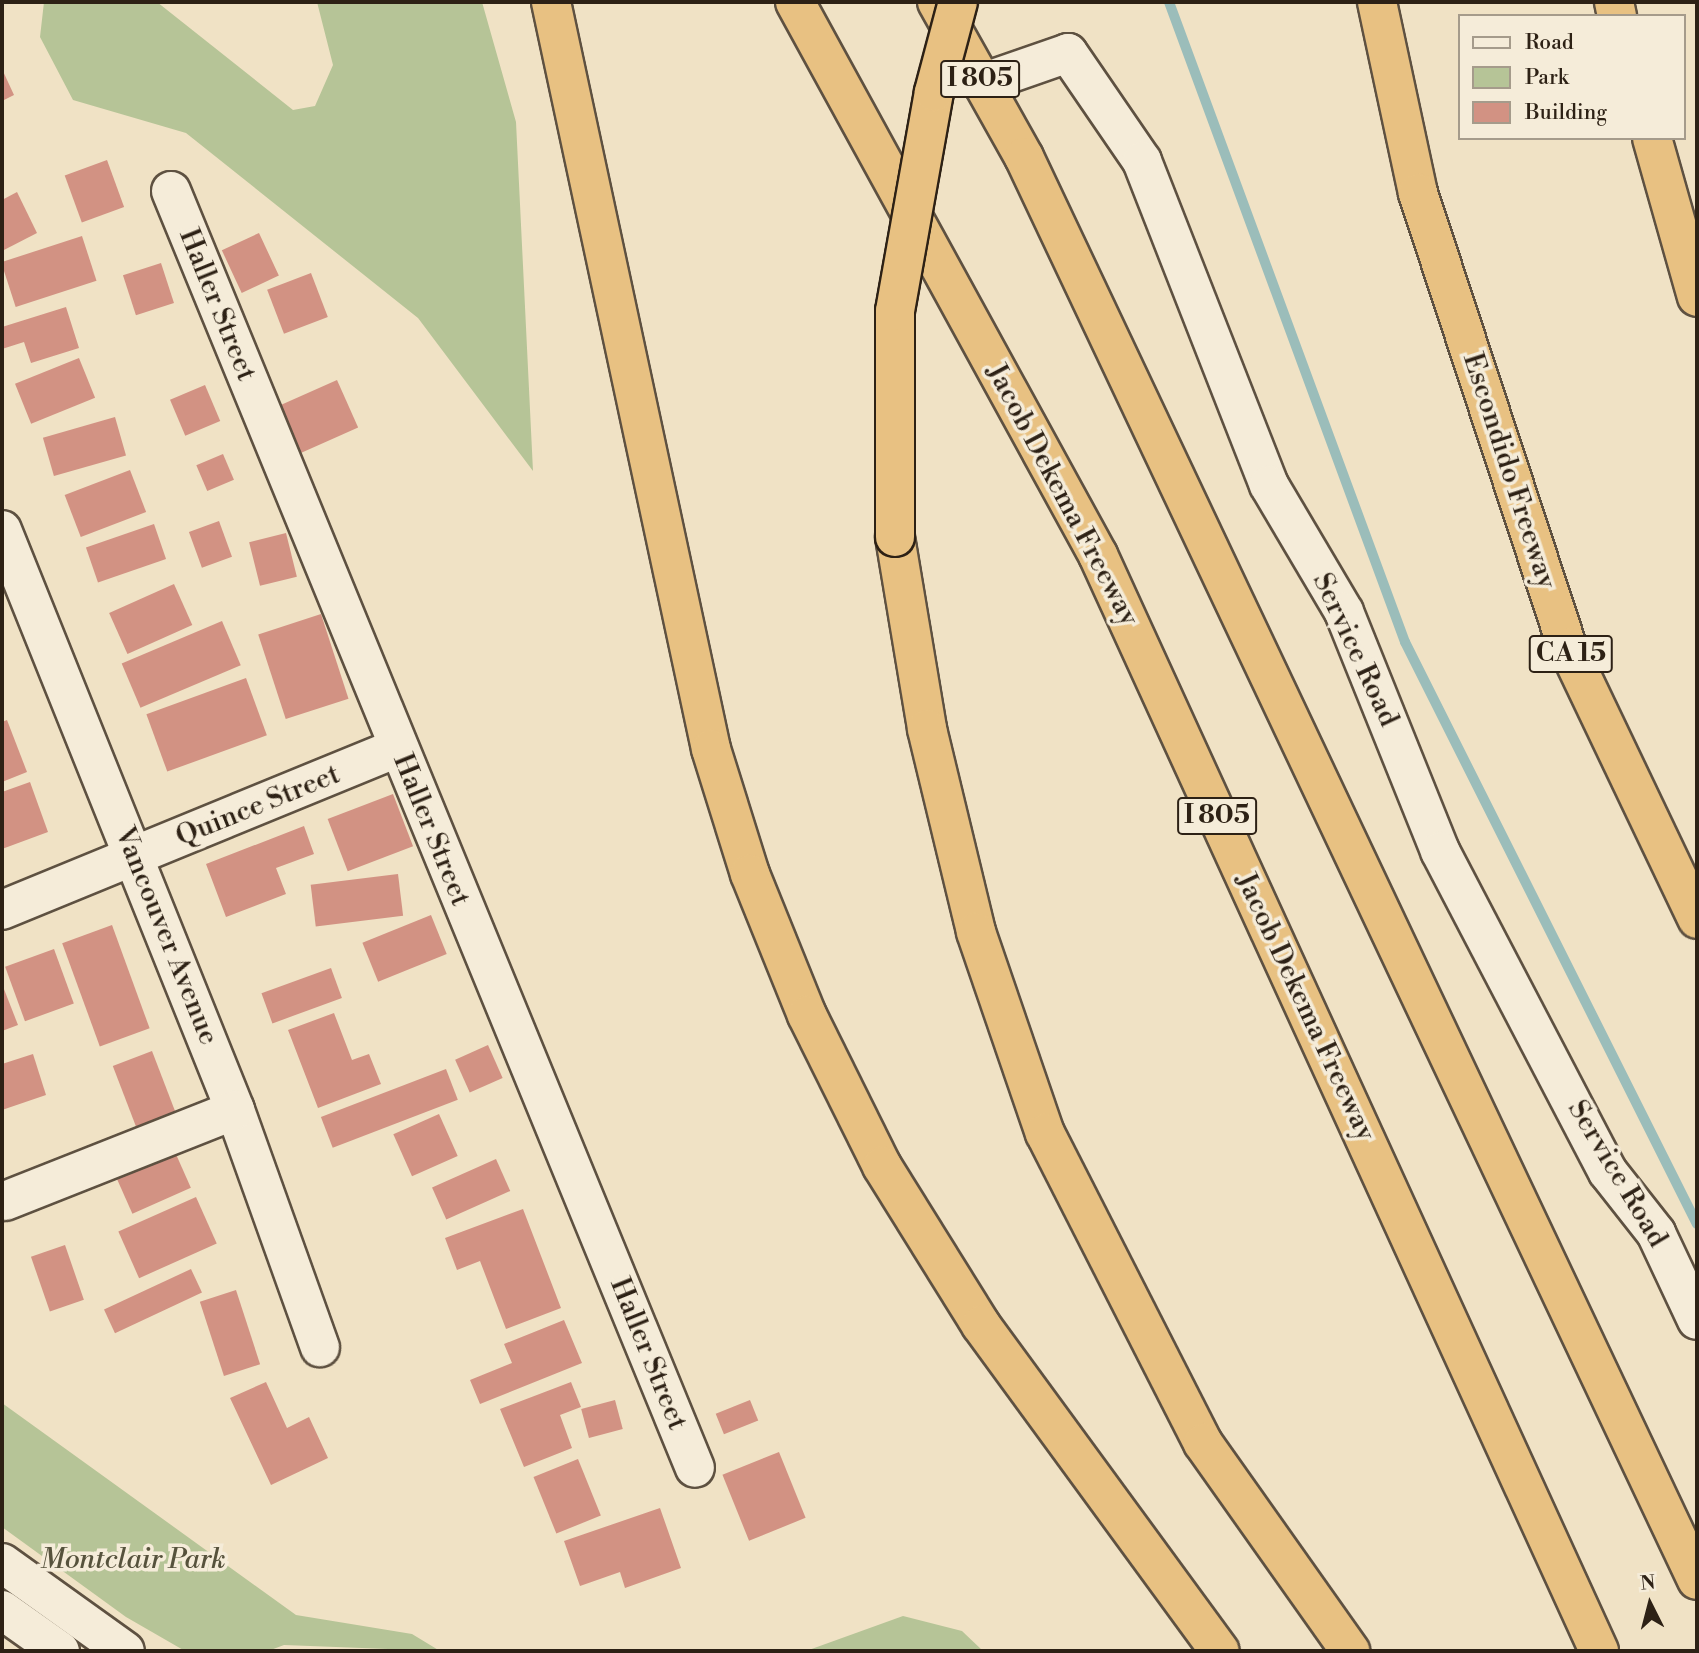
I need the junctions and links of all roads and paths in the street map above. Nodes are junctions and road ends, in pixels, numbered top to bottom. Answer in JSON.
{"nodes":[{"id":1,"x":551,"y":2,"type":"edge"},
{"id":2,"x":795,"y":2,"type":"edge"},
{"id":3,"x":937,"y":2,"type":"edge"},
{"id":4,"x":958,"y":2,"type":"edge"},
{"id":5,"x":1377,"y":2,"type":"edge"},
{"id":6,"x":982,"y":83,"type":"junction"},
{"id":7,"x":1653,"y":140,"type":"edge"},
{"id":8,"x":171,"y":191,"type":"dead end"},
{"id":9,"x":1697,"y":297,"type":"edge"},
{"id":10,"x":2,"y":530,"type":"edge"},
{"id":11,"x":397,"y":748,"type":"junction"},
{"id":12,"x":135,"y":857,"type":"junction"},
{"id":13,"x":2,"y":910,"type":"edge"},
{"id":14,"x":1697,"y":919,"type":"edge"},
{"id":15,"x":235,"y":1110,"type":"junction"},
{"id":16,"x":5,"y":1200,"type":"dead end"},
{"id":17,"x":1697,"y":1320,"type":"edge"},
{"id":18,"x":320,"y":1347,"type":"dead end"},
{"id":19,"x":695,"y":1468,"type":"dead end"},
{"id":20,"x":2,"y":1563,"type":"edge"},
{"id":21,"x":1697,"y":1580,"type":"edge"},
{"id":22,"x":2,"y":1610,"type":"edge"},
{"id":23,"x":61,"y":1651,"type":"edge"},
{"id":24,"x":125,"y":1651,"type":"edge"},
{"id":25,"x":1220,"y":1651,"type":"edge"},
{"id":26,"x":1350,"y":1651,"type":"edge"},
{"id":27,"x":1599,"y":1651,"type":"edge"}],
"edges":[{"from":1,"to":25,"type":"highway"},
{"from":2,"to":27,"type":"highway","name":"Jacob Dekema Freeway","number":"I 805"},
{"from":3,"to":6,"type":"highway","number":"I 805"},
{"from":4,"to":26,"type":"highway","bridge":true},
{"from":5,"to":14,"type":"highway","name":"Escondido Freeway","number":"CA 15"},
{"from":6,"to":17,"type":"street","name":"Service Road"},
{"from":6,"to":21,"type":"highway","number":"I 805"},
{"from":7,"to":9,"type":"highway"},
{"from":8,"to":11,"type":"street","name":"Haller Street"},
{"from":10,"to":12,"type":"street","name":"Vancouver Avenue"},
{"from":11,"to":12,"type":"street","name":"Quince Street"},
{"from":11,"to":19,"type":"street","name":"Haller Street"},
{"from":12,"to":13,"type":"street","name":"Quince Street"},
{"from":12,"to":15,"type":"street","name":"Vancouver Avenue"},
{"from":15,"to":16,"type":"street"},
{"from":15,"to":18,"type":"street","name":"Vancouver Avenue"},
{"from":20,"to":24,"type":"street"},
{"from":22,"to":23,"type":"street"}]}
